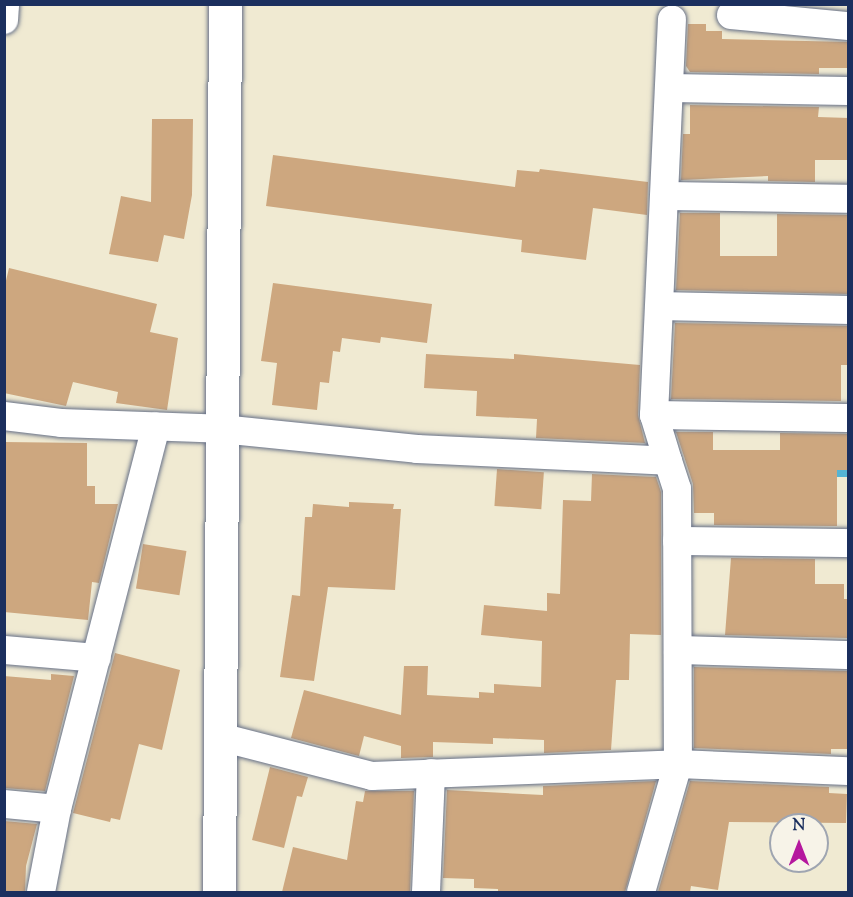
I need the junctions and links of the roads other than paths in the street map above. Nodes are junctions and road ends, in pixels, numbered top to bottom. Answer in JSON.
{"nodes":[{"id":1,"x":6,"y":4,"type":"edge"},
{"id":2,"x":225,"y":4,"type":"edge"},
{"id":3,"x":730,"y":15,"type":"dead end"},
{"id":4,"x":672,"y":19,"type":"dead end"},
{"id":5,"x":4,"y":21,"type":"edge"},
{"id":6,"x":849,"y":26,"type":"edge"},
{"id":7,"x":670,"y":88,"type":"junction"},
{"id":8,"x":849,"y":91,"type":"edge"},
{"id":9,"x":664,"y":196,"type":"junction"},
{"id":10,"x":849,"y":199,"type":"edge"},
{"id":11,"x":660,"y":306,"type":"junction"},
{"id":12,"x":849,"y":310,"type":"edge"},
{"id":13,"x":654,"y":415,"type":"junction"},
{"id":14,"x":4,"y":416,"type":"edge"},
{"id":15,"x":849,"y":418,"type":"edge"},
{"id":16,"x":156,"y":427,"type":"junction"},
{"id":17,"x":221,"y":429,"type":"junction"},
{"id":18,"x":668,"y":461,"type":"junction"},
{"id":19,"x":676,"y":541,"type":"junction"},
{"id":20,"x":849,"y":543,"type":"edge"},
{"id":21,"x":4,"y":650,"type":"edge"},
{"id":22,"x":678,"y":650,"type":"junction"},
{"id":23,"x":849,"y":655,"type":"edge"},
{"id":24,"x":97,"y":658,"type":"junction"},
{"id":25,"x":220,"y":737,"type":"junction"},
{"id":26,"x":678,"y":764,"type":"junction"},
{"id":27,"x":849,"y":771,"type":"edge"},
{"id":28,"x":431,"y":773,"type":"junction"},
{"id":29,"x":4,"y":804,"type":"edge"},
{"id":30,"x":57,"y":809,"type":"junction"},
{"id":31,"x":41,"y":892,"type":"edge"},
{"id":32,"x":219,"y":892,"type":"edge"},
{"id":33,"x":426,"y":892,"type":"edge"},
{"id":34,"x":641,"y":892,"type":"edge"}],
"edges":[{"from":1,"to":5,"type":"street"},
{"from":2,"to":17,"type":"street"},
{"from":3,"to":6,"type":"street"},
{"from":4,"to":7,"type":"street"},
{"from":7,"to":8,"type":"street"},
{"from":7,"to":9,"type":"street"},
{"from":9,"to":10,"type":"street"},
{"from":9,"to":11,"type":"street"},
{"from":11,"to":12,"type":"street"},
{"from":11,"to":13,"type":"street"},
{"from":13,"to":15,"type":"street"},
{"from":13,"to":18,"type":"street"},
{"from":14,"to":16,"type":"street"},
{"from":16,"to":17,"type":"street"},
{"from":16,"to":24,"type":"street"},
{"from":17,"to":18,"type":"street"},
{"from":17,"to":25,"type":"street"},
{"from":18,"to":19,"type":"street"},
{"from":19,"to":20,"type":"street"},
{"from":19,"to":22,"type":"street"},
{"from":21,"to":24,"type":"street"},
{"from":22,"to":23,"type":"street"},
{"from":22,"to":26,"type":"street"},
{"from":24,"to":30,"type":"street"},
{"from":25,"to":28,"type":"street"},
{"from":25,"to":32,"type":"street"},
{"from":26,"to":27,"type":"street"},
{"from":26,"to":28,"type":"street"},
{"from":26,"to":34,"type":"street"},
{"from":28,"to":33,"type":"street"},
{"from":29,"to":30,"type":"street"},
{"from":30,"to":31,"type":"street"}]}
